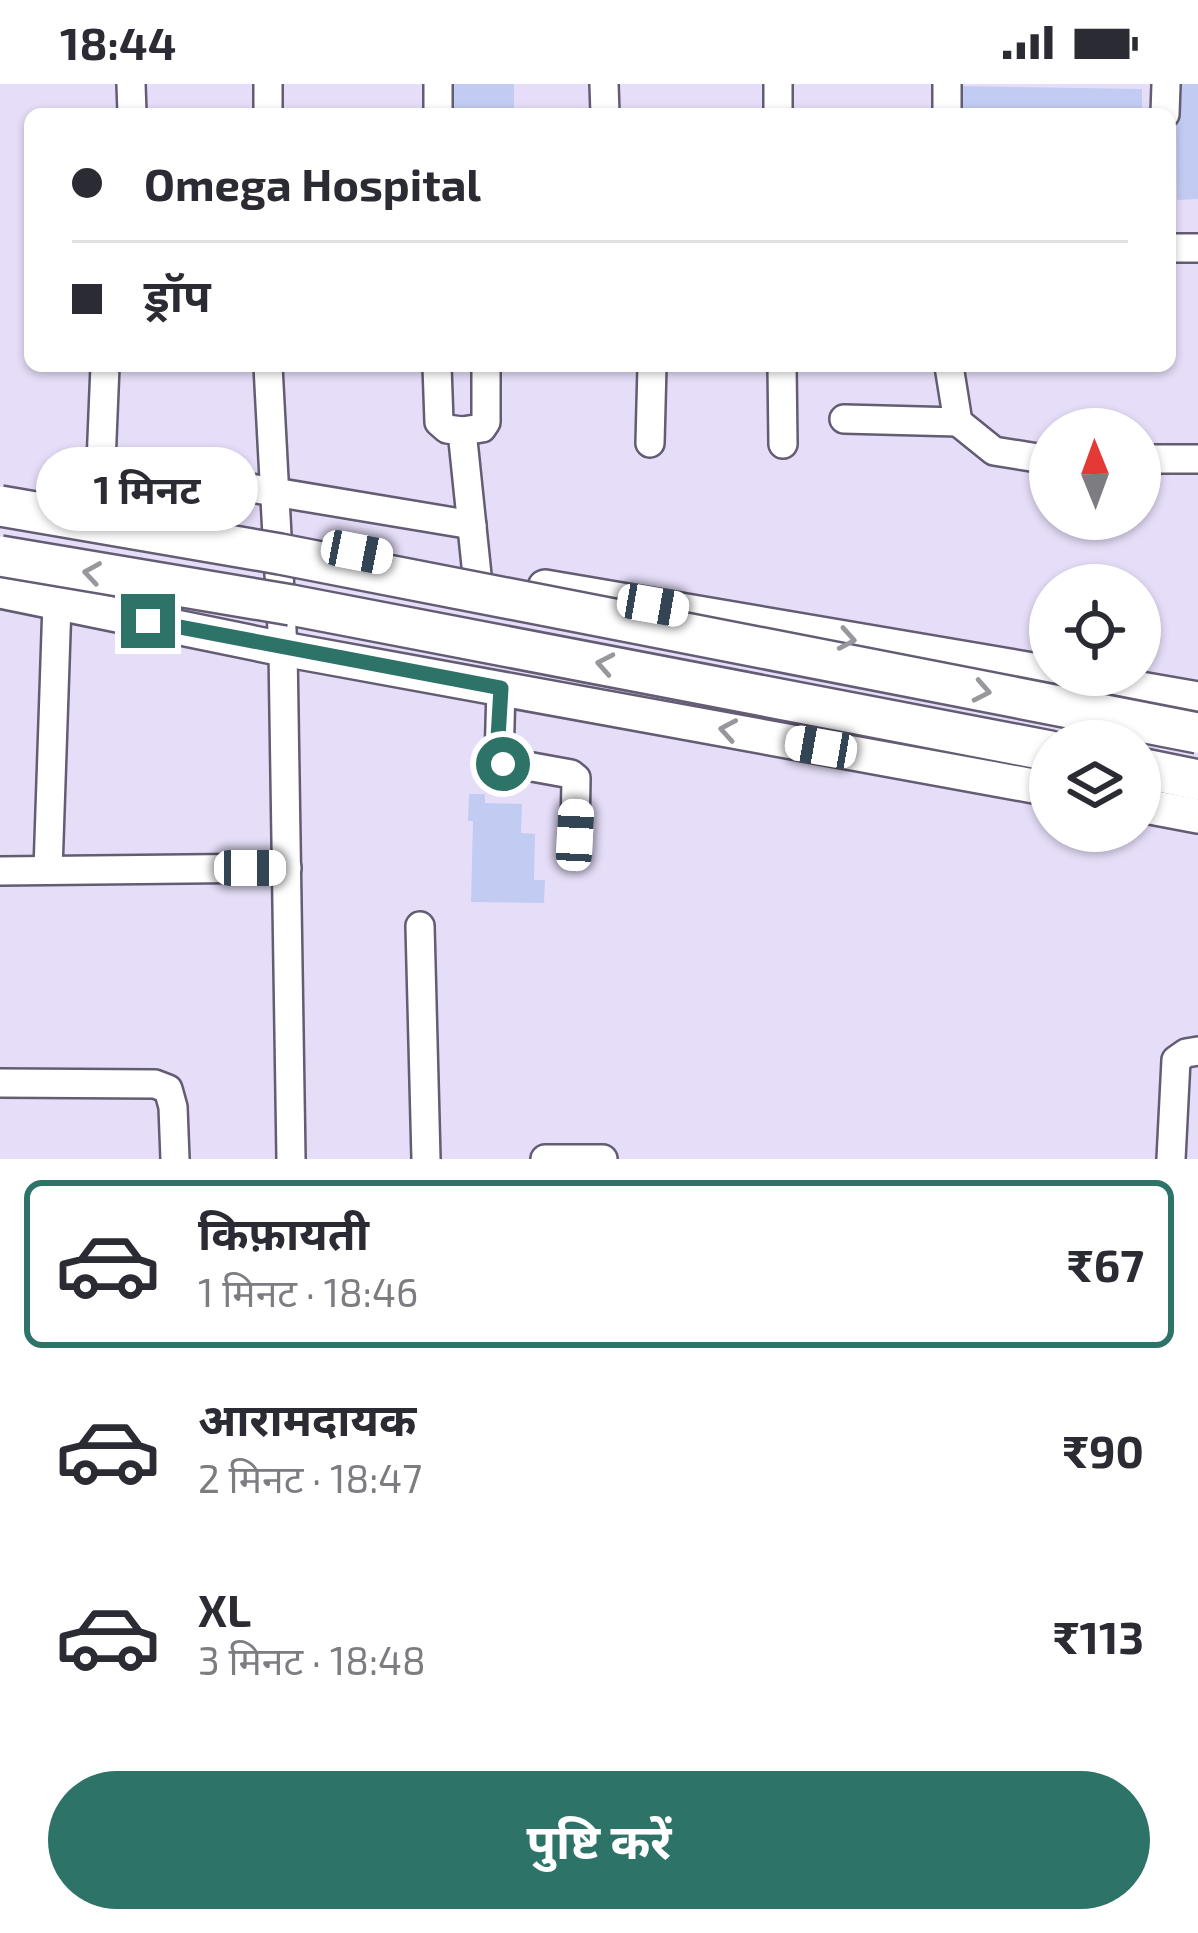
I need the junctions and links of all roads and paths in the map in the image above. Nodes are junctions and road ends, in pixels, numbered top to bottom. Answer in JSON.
{"nodes":[{"id":1,"x":105,"y":372,"type":"edge"},
{"id":2,"x":268,"y":372,"type":"edge"},
{"id":3,"x":437,"y":372,"type":"edge"},
{"id":4,"x":486,"y":372,"type":"edge"},
{"id":5,"x":652,"y":372,"type":"edge"},
{"id":6,"x":782,"y":372,"type":"edge"},
{"id":7,"x":950,"y":372,"type":"edge"},
{"id":8,"x":844,"y":419,"type":"dead end"},
{"id":9,"x":958,"y":422,"type":"junction"},
{"id":10,"x":462,"y":431,"type":"junction"},
{"id":11,"x":650,"y":442,"type":"dead end"},
{"id":12,"x":783,"y":443,"type":"dead end"},
{"id":13,"x":1029,"y":457,"type":"edge"},
{"id":14,"x":1161,"y":459,"type":"edge"},
{"id":15,"x":1198,"y":459,"type":"edge"},
{"id":16,"x":0,"y":489,"type":"edge"},
{"id":17,"x":275,"y":495,"type":"junction"},
{"id":18,"x":0,"y":506,"type":"edge"},
{"id":19,"x":472,"y":525,"type":"junction"},
{"id":20,"x":278,"y":536,"type":"junction"},
{"id":21,"x":0,"y":556,"type":"edge"},
{"id":22,"x":477,"y":575,"type":"junction"},
{"id":23,"x":0,"y":591,"type":"edge"},
{"id":24,"x":57,"y":603,"type":"junction"},
{"id":25,"x":283,"y":649,"type":"junction"},
{"id":26,"x":1029,"y":669,"type":"edge"},
{"id":27,"x":501,"y":688,"type":"junction"},
{"id":28,"x":1161,"y":693,"type":"edge"},
{"id":29,"x":1198,"y":699,"type":"edge"},
{"id":30,"x":1198,"y":733,"type":"edge"},
{"id":31,"x":1029,"y":747,"type":"edge"},
{"id":32,"x":1161,"y":772,"type":"edge"},
{"id":33,"x":1198,"y":780,"type":"edge"},
{"id":34,"x":1029,"y":785,"type":"edge"},
{"id":35,"x":1161,"y":809,"type":"edge"},
{"id":36,"x":1198,"y":816,"type":"edge"},
{"id":37,"x":575,"y":835,"type":"dead end"},
{"id":38,"x":287,"y":868,"type":"junction"},
{"id":39,"x":0,"y":871,"type":"edge"},
{"id":40,"x":48,"y":871,"type":"junction"},
{"id":41,"x":420,"y":926,"type":"dead end"},
{"id":42,"x":1198,"y":1051,"type":"edge"},
{"id":43,"x":0,"y":1084,"type":"edge"},
{"id":44,"x":176,"y":1159,"type":"edge"},
{"id":45,"x":291,"y":1159,"type":"edge"},
{"id":46,"x":426,"y":1159,"type":"edge"},
{"id":47,"x":545,"y":1159,"type":"edge"},
{"id":48,"x":603,"y":1159,"type":"edge"},
{"id":49,"x":1171,"y":1159,"type":"edge"}],
"edges":[{"from":1,"to":17,"type":"street"},
{"from":2,"to":17,"type":"street"},
{"from":3,"to":10,"type":"street"},
{"from":4,"to":10,"type":"street"},
{"from":5,"to":11,"type":"street"},
{"from":6,"to":12,"type":"street"},
{"from":7,"to":9,"type":"street"},
{"from":8,"to":9,"type":"street"},
{"from":9,"to":13,"type":"street"},
{"from":10,"to":19,"type":"street"},
{"from":14,"to":15,"type":"street"},
{"from":16,"to":20,"type":"main road"},
{"from":17,"to":19,"type":"street"},
{"from":17,"to":20,"type":"street"},
{"from":18,"to":30,"type":"highway","one_way":true,"bridge":true},
{"from":19,"to":22,"type":"street"},
{"from":20,"to":22,"type":"main road"},
{"from":20,"to":25,"type":"street"},
{"from":31,"to":21,"type":"highway","one_way":true,"bridge":true},
{"from":22,"to":26,"type":"main road","one_way":true},
{"from":23,"to":24,"type":"main road"},
{"from":24,"to":25,"type":"main road"},
{"from":24,"to":40,"type":"street"},
{"from":25,"to":27,"type":"main road"},
{"from":25,"to":38,"type":"street"},
{"from":34,"to":27,"type":"main road","one_way":true},
{"from":27,"to":37,"type":"street"},
{"from":28,"to":29,"type":"main road"},
{"from":32,"to":33,"type":"highway"},
{"from":35,"to":36,"type":"main road"},
{"from":38,"to":40,"type":"street"},
{"from":38,"to":45,"type":"street"},
{"from":39,"to":40,"type":"street"},
{"from":41,"to":46,"type":"street"},
{"from":42,"to":49,"type":"street"},
{"from":43,"to":44,"type":"street"},
{"from":47,"to":48,"type":"street"}]}
